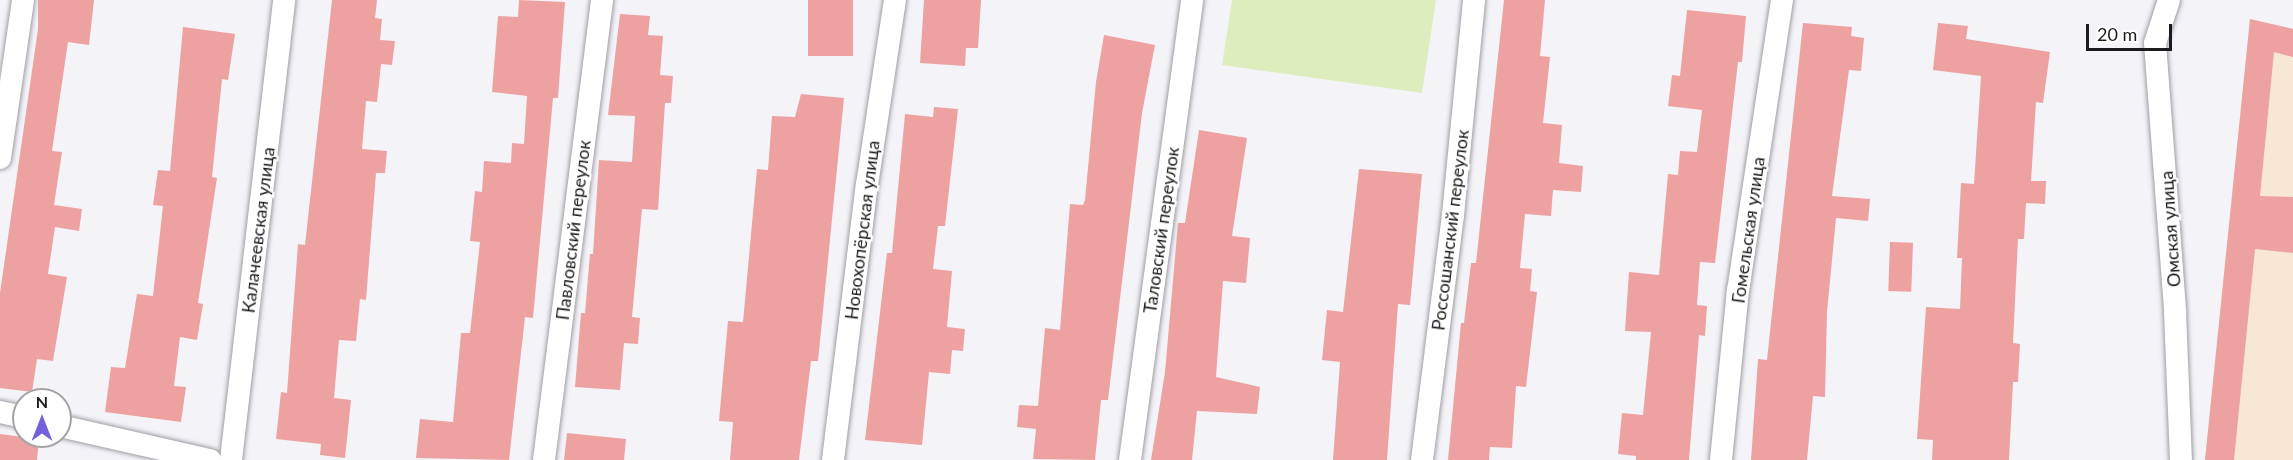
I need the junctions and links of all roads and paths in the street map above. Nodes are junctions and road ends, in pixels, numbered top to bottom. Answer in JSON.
{"nodes":[{"id":1,"x":23,"y":0,"type":"edge"},
{"id":2,"x":284,"y":0,"type":"edge"},
{"id":3,"x":602,"y":0,"type":"edge"},
{"id":4,"x":895,"y":0,"type":"edge"},
{"id":5,"x":1192,"y":0,"type":"edge"},
{"id":6,"x":1474,"y":0,"type":"edge"},
{"id":7,"x":1782,"y":0,"type":"edge"},
{"id":8,"x":2169,"y":0,"type":"edge"},
{"id":9,"x":0,"y":158,"type":"edge"},
{"id":10,"x":72,"y":429,"type":"edge"},
{"id":11,"x":210,"y":460,"type":"edge"},
{"id":12,"x":231,"y":460,"type":"edge"},
{"id":13,"x":544,"y":460,"type":"edge"},
{"id":14,"x":833,"y":460,"type":"edge"},
{"id":15,"x":1130,"y":460,"type":"edge"},
{"id":16,"x":1422,"y":460,"type":"edge"},
{"id":17,"x":1721,"y":460,"type":"edge"},
{"id":18,"x":2181,"y":460,"type":"edge"}],
"edges":[{"from":1,"to":9,"type":"street"},
{"from":2,"to":12,"type":"street","name":"Калачеевская улица"},
{"from":3,"to":13,"type":"street","name":"Павловский переулок"},
{"from":4,"to":14,"type":"street","name":"Новохопёрская улица"},
{"from":5,"to":15,"type":"street","name":"Таловский переулок"},
{"from":6,"to":16,"type":"street","name":"Россошанский переулок"},
{"from":7,"to":17,"type":"street","name":"Гомельская улица"},
{"from":8,"to":18,"type":"street","name":"Омская улица"},
{"from":10,"to":11,"type":"street"}]}
